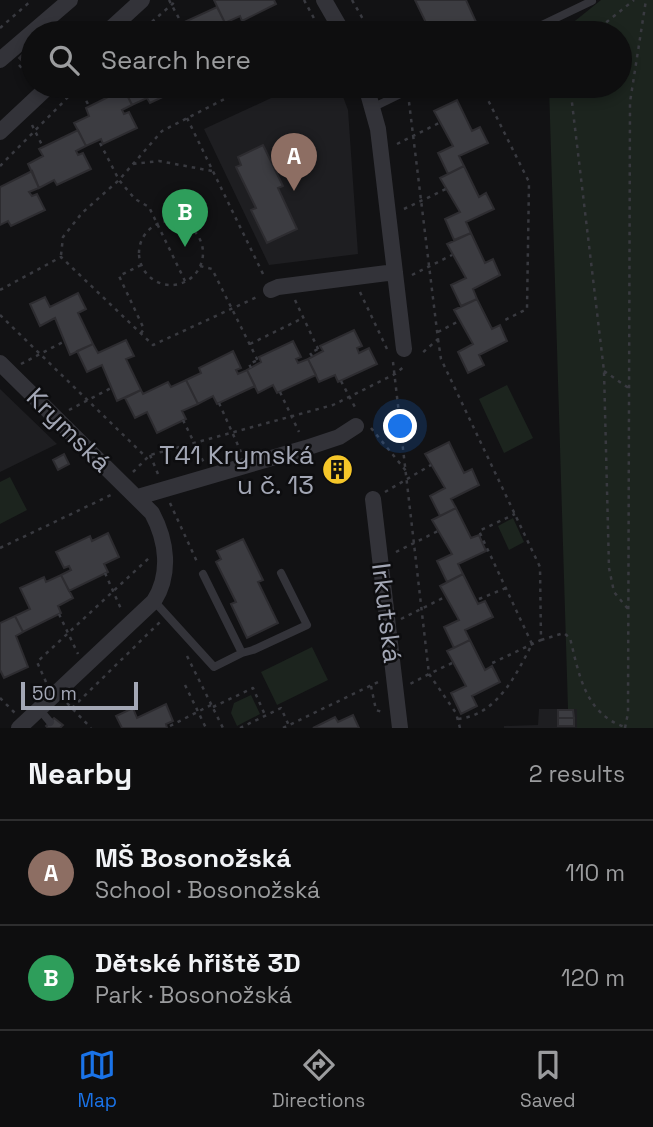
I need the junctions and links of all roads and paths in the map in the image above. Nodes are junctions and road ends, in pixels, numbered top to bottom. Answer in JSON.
{"nodes":[{"id":1,"x":32,"y":0,"type":"edge"},
{"id":2,"x":70,"y":0,"type":"edge"},
{"id":3,"x":142,"y":0,"type":"edge"},
{"id":4,"x":169,"y":0,"type":"edge"},
{"id":5,"x":177,"y":0,"type":"edge"},
{"id":6,"x":304,"y":0,"type":"edge"},
{"id":7,"x":324,"y":0,"type":"edge"},
{"id":8,"x":352,"y":0,"type":"edge"},
{"id":9,"x":634,"y":0,"type":"edge"},
{"id":10,"x":646,"y":0,"type":"edge"},
{"id":11,"x":593,"y":1,"type":"edge"},
{"id":12,"x":172,"y":5,"type":"junction"},
{"id":13,"x":46,"y":21,"type":"edge"},
{"id":14,"x":119,"y":21,"type":"edge"},
{"id":15,"x":153,"y":21,"type":"edge"},
{"id":16,"x":180,"y":21,"type":"edge"},
{"id":17,"x":315,"y":21,"type":"edge"},
{"id":18,"x":336,"y":21,"type":"edge"},
{"id":19,"x":364,"y":21,"type":"edge"},
{"id":20,"x":550,"y":21,"type":"edge"},
{"id":21,"x":608,"y":21,"type":"edge"},
{"id":22,"x":0,"y":28,"type":"edge"},
{"id":23,"x":21,"y":42,"type":"edge"},
{"id":24,"x":0,"y":60,"type":"edge"},
{"id":25,"x":632,"y":89,"type":"edge"},
{"id":26,"x":36,"y":98,"type":"edge"},
{"id":27,"x":67,"y":98,"type":"edge"},
{"id":28,"x":85,"y":98,"type":"edge"},
{"id":29,"x":226,"y":98,"type":"edge"},
{"id":30,"x":371,"y":98,"type":"edge"},
{"id":31,"x":392,"y":98,"type":"edge"},
{"id":32,"x":407,"y":98,"type":"edge"},
{"id":33,"x":487,"y":98,"type":"edge"},
{"id":34,"x":571,"y":98,"type":"edge"},
{"id":35,"x":631,"y":98,"type":"edge"},
{"id":36,"x":89,"y":106,"type":"dead end"},
{"id":37,"x":374,"y":107,"type":"junction"},
{"id":38,"x":24,"y":109,"type":"junction"},
{"id":39,"x":187,"y":118,"type":"junction"},
{"id":40,"x":439,"y":123,"type":"dead end"},
{"id":41,"x":35,"y":131,"type":"junction"},
{"id":42,"x":0,"y":132,"type":"edge"},
{"id":43,"x":414,"y":136,"type":"junction"},
{"id":44,"x":100,"y":143,"type":"dead end"},
{"id":45,"x":43,"y":147,"type":"dead end"},
{"id":46,"x":381,"y":151,"type":"junction"},
{"id":47,"x":133,"y":164,"type":"junction"},
{"id":48,"x":0,"y":166,"type":"edge"},
{"id":49,"x":213,"y":172,"type":"junction"},
{"id":50,"x":119,"y":180,"type":"junction"},
{"id":51,"x":446,"y":189,"type":"dead end"},
{"id":52,"x":422,"y":201,"type":"junction"},
{"id":53,"x":388,"y":217,"type":"junction"},
{"id":54,"x":158,"y":225,"type":"junction"},
{"id":55,"x":452,"y":255,"type":"dead end"},
{"id":56,"x":61,"y":257,"type":"junction"},
{"id":57,"x":141,"y":265,"type":"junction"},
{"id":58,"x":200,"y":265,"type":"junction"},
{"id":59,"x":430,"y":266,"type":"junction"},
{"id":60,"x":395,"y":277,"type":"junction"},
{"id":61,"x":185,"y":281,"type":"junction"},
{"id":62,"x":358,"y":289,"type":"dead end"},
{"id":63,"x":0,"y":290,"type":"edge"},
{"id":64,"x":271,"y":290,"type":"junction"},
{"id":65,"x":293,"y":297,"type":"dead end"},
{"id":66,"x":232,"y":308,"type":"junction"},
{"id":67,"x":0,"y":315,"type":"edge"},
{"id":68,"x":303,"y":318,"type":"junction"},
{"id":69,"x":459,"y":321,"type":"dead end"},
{"id":70,"x":503,"y":321,"type":"dead end"},
{"id":71,"x":438,"y":332,"type":"junction"},
{"id":72,"x":141,"y":333,"type":"junction"},
{"id":73,"x":438,"y":340,"type":"junction"},
{"id":74,"x":63,"y":342,"type":"dead end"},
{"id":75,"x":250,"y":344,"type":"junction"},
{"id":76,"x":387,"y":349,"type":"dead end"},
{"id":77,"x":41,"y":353,"type":"junction"},
{"id":78,"x":312,"y":356,"type":"dead end"},
{"id":79,"x":405,"y":358,"type":"junction"},
{"id":80,"x":4,"y":366,"type":"edge"},
{"id":81,"x":251,"y":368,"type":"dead end"},
{"id":82,"x":604,"y":371,"type":"junction"},
{"id":83,"x":395,"y":374,"type":"junction"},
{"id":84,"x":341,"y":381,"type":"dead end"},
{"id":85,"x":111,"y":388,"type":"dead end"},
{"id":86,"x":630,"y":389,"type":"junction"},
{"id":87,"x":280,"y":392,"type":"dead end"},
{"id":88,"x":349,"y":397,"type":"junction"},
{"id":89,"x":87,"y":400,"type":"junction"},
{"id":90,"x":219,"y":403,"type":"dead end"},
{"id":91,"x":56,"y":416,"type":"junction"},
{"id":92,"x":292,"y":416,"type":"junction"},
{"id":93,"x":183,"y":420,"type":"dead end"},
{"id":94,"x":364,"y":424,"type":"junction"},
{"id":95,"x":232,"y":433,"type":"junction"},
{"id":96,"x":194,"y":442,"type":"junction"},
{"id":97,"x":306,"y":448,"type":"junction"},
{"id":98,"x":148,"y":456,"type":"junction"},
{"id":99,"x":246,"y":465,"type":"junction"},
{"id":100,"x":431,"y":465,"type":"dead end"},
{"id":101,"x":407,"y":472,"type":"junction"},
{"id":102,"x":210,"y":475,"type":"junction"},
{"id":103,"x":128,"y":478,"type":"dead end"},
{"id":104,"x":407,"y":478,"type":"junction"},
{"id":105,"x":160,"y":481,"type":"dead end"},
{"id":106,"x":116,"y":492,"type":"dead end"},
{"id":107,"x":167,"y":496,"type":"dead end"},
{"id":108,"x":138,"y":497,"type":"junction"},
{"id":109,"x":373,"y":499,"type":"joint"},
{"id":110,"x":515,"y":514,"type":"junction"},
{"id":111,"x":438,"y":531,"type":"dead end"},
{"id":112,"x":415,"y":543,"type":"junction"},
{"id":113,"x":0,"y":548,"type":"edge"},
{"id":114,"x":154,"y":554,"type":"dead end"},
{"id":115,"x":380,"y":559,"type":"junction"},
{"id":116,"x":105,"y":573,"type":"dead end"},
{"id":117,"x":281,"y":573,"type":"dead end"},
{"id":118,"x":203,"y":575,"type":"joint"},
{"id":119,"x":506,"y":587,"type":"junction"},
{"id":120,"x":113,"y":591,"type":"junction"},
{"id":121,"x":445,"y":597,"type":"dead end"},
{"id":122,"x":479,"y":599,"type":"dead end"},
{"id":123,"x":154,"y":601,"type":"junction"},
{"id":124,"x":422,"y":609,"type":"junction"},
{"id":125,"x":629,"y":610,"type":"junction"},
{"id":126,"x":59,"y":614,"type":"dead end"},
{"id":127,"x":166,"y":614,"type":"junction"},
{"id":128,"x":389,"y":624,"type":"junction"},
{"id":129,"x":128,"y":625,"type":"junction"},
{"id":130,"x":68,"y":633,"type":"junction"},
{"id":131,"x":541,"y":640,"type":"junction"},
{"id":132,"x":532,"y":644,"type":"junction"},
{"id":133,"x":242,"y":653,"type":"junction"},
{"id":134,"x":452,"y":663,"type":"dead end"},
{"id":135,"x":488,"y":665,"type":"dead end"},
{"id":136,"x":84,"y":666,"type":"junction"},
{"id":137,"x":429,"y":674,"type":"junction"},
{"id":138,"x":379,"y":682,"type":"dead end"},
{"id":139,"x":185,"y":685,"type":"dead end"},
{"id":140,"x":47,"y":686,"type":"dead end"},
{"id":141,"x":371,"y":686,"type":"junction"},
{"id":142,"x":404,"y":687,"type":"dead end"},
{"id":143,"x":207,"y":695,"type":"dead end"},
{"id":144,"x":61,"y":697,"type":"dead end"},
{"id":145,"x":0,"y":698,"type":"edge"},
{"id":146,"x":212,"y":706,"type":"junction"},
{"id":147,"x":72,"y":708,"type":"junction"},
{"id":148,"x":39,"y":709,"type":"junction"},
{"id":149,"x":198,"y":712,"type":"junction"},
{"id":150,"x":388,"y":713,"type":"dead end"},
{"id":151,"x":265,"y":715,"type":"junction"},
{"id":152,"x":458,"y":719,"type":"junction"},
{"id":153,"x":18,"y":721,"type":"edge"},
{"id":154,"x":50,"y":722,"type":"dead end"},
{"id":155,"x":170,"y":726,"type":"dead end"},
{"id":156,"x":290,"y":727,"type":"edge"},
{"id":157,"x":91,"y":728,"type":"edge"},
{"id":158,"x":206,"y":728,"type":"edge"},
{"id":159,"x":223,"y":728,"type":"edge"},
{"id":160,"x":240,"y":728,"type":"edge"},
{"id":161,"x":283,"y":728,"type":"edge"},
{"id":162,"x":400,"y":728,"type":"edge"},
{"id":163,"x":460,"y":728,"type":"edge"},
{"id":164,"x":625,"y":728,"type":"edge"}],
"edges":[{"from":1,"to":22,"type":"path"},
{"from":2,"to":13,"type":"street"},
{"from":3,"to":14,"type":"street"},
{"from":4,"to":12,"type":"path"},
{"from":5,"to":12,"type":"path"},
{"from":6,"to":17,"type":"path"},
{"from":7,"to":18,"type":"street"},
{"from":8,"to":19,"type":"path"},
{"from":9,"to":21,"type":"path"},
{"from":10,"to":25,"type":"path"},
{"from":11,"to":20,"type":"lane"},
{"from":12,"to":15,"type":"path"},
{"from":12,"to":16,"type":"path"},
{"from":23,"to":24,"type":"street"},
{"from":26,"to":38,"type":"street"},
{"from":27,"to":41,"type":"path"},
{"from":28,"to":36,"type":"path"},
{"from":29,"to":39,"type":"path"},
{"from":30,"to":37,"type":"street"},
{"from":31,"to":37,"type":"lane"},
{"from":32,"to":43,"type":"path"},
{"from":33,"to":70,"type":"path"},
{"from":34,"to":82,"type":"path"},
{"from":35,"to":86,"type":"path"},
{"from":37,"to":46,"type":"street"},
{"from":38,"to":41,"type":"path"},
{"from":38,"to":42,"type":"street"},
{"from":39,"to":47,"type":"path"},
{"from":39,"to":49,"type":"path"},
{"from":40,"to":43,"type":"path"},
{"from":41,"to":45,"type":"path"},
{"from":41,"to":48,"type":"path"},
{"from":43,"to":46,"type":"path"},
{"from":43,"to":52,"type":"path"},
{"from":44,"to":50,"type":"path"},
{"from":46,"to":53,"type":"street"},
{"from":47,"to":49,"type":"path"},
{"from":47,"to":50,"type":"path"},
{"from":49,"to":64,"type":"path"},
{"from":50,"to":54,"type":"path"},
{"from":50,"to":56,"type":"path"},
{"from":51,"to":52,"type":"path"},
{"from":52,"to":53,"type":"path"},
{"from":52,"to":59,"type":"path"},
{"from":53,"to":60,"type":"street"},
{"from":54,"to":57,"type":"path"},
{"from":54,"to":58,"type":"path"},
{"from":54,"to":61,"type":"path"},
{"from":55,"to":59,"type":"path"},
{"from":56,"to":63,"type":"path"},
{"from":56,"to":72,"type":"path"},
{"from":57,"to":61,"type":"path"},
{"from":57,"to":72,"type":"path"},
{"from":58,"to":61,"type":"path"},
{"from":58,"to":66,"type":"path"},
{"from":59,"to":60,"type":"path"},
{"from":59,"to":71,"type":"path"},
{"from":60,"to":64,"type":"street"},
{"from":60,"to":79,"type":"street"},
{"from":62,"to":76,"type":"path"},
{"from":64,"to":66,"type":"path"},
{"from":65,"to":68,"type":"path"},
{"from":66,"to":72,"type":"path"},
{"from":66,"to":75,"type":"path"},
{"from":67,"to":77,"type":"path"},
{"from":68,"to":75,"type":"path"},
{"from":68,"to":78,"type":"path"},
{"from":69,"to":71,"type":"path"},
{"from":71,"to":73,"type":"path"},
{"from":73,"to":79,"type":"path"},
{"from":73,"to":110,"type":"path"},
{"from":74,"to":77,"type":"path"},
{"from":75,"to":81,"type":"path"},
{"from":77,"to":80,"type":"path"},
{"from":77,"to":89,"type":"path"},
{"from":79,"to":83,"type":"path"},
{"from":79,"to":83,"type":"path"},
{"from":80,"to":91,"type":"street","name":"Krymská"},
{"from":82,"to":86,"type":"path"},
{"from":82,"to":125,"type":"path"},
{"from":83,"to":88,"type":"path"},
{"from":83,"to":101,"type":"path"},
{"from":84,"to":88,"type":"path"},
{"from":85,"to":89,"type":"path"},
{"from":86,"to":125,"type":"path"},
{"from":87,"to":92,"type":"path"},
{"from":88,"to":92,"type":"path"},
{"from":88,"to":94,"type":"path"},
{"from":89,"to":91,"type":"path"},
{"from":89,"to":98,"type":"path"},
{"from":90,"to":95,"type":"path"},
{"from":91,"to":108,"type":"street","name":"Krymská"},
{"from":92,"to":95,"type":"path"},
{"from":92,"to":97,"type":"path"},
{"from":93,"to":96,"type":"path"},
{"from":94,"to":97,"type":"street"},
{"from":94,"to":101,"type":"path"},
{"from":95,"to":96,"type":"path"},
{"from":95,"to":99,"type":"path"},
{"from":96,"to":98,"type":"path"},
{"from":96,"to":102,"type":"path"},
{"from":97,"to":99,"type":"street"},
{"from":98,"to":103,"type":"path"},
{"from":98,"to":105,"type":"path"},
{"from":99,"to":102,"type":"street"},
{"from":100,"to":104,"type":"path"},
{"from":101,"to":104,"type":"path"},
{"from":102,"to":108,"type":"street"},
{"from":104,"to":109,"type":"path"},
{"from":104,"to":112,"type":"path"},
{"from":106,"to":113,"type":"path"},
{"from":107,"to":118,"type":"path"},
{"from":108,"to":123,"type":"street","name":"Krymská"},
{"from":109,"to":115,"type":"street","name":"Irkutská"},
{"from":110,"to":119,"type":"path"},
{"from":110,"to":131,"type":"path"},
{"from":111,"to":112,"type":"path"},
{"from":112,"to":115,"type":"path"},
{"from":112,"to":124,"type":"path"},
{"from":114,"to":120,"type":"path"},
{"from":115,"to":128,"type":"street","name":"Irkutská"},
{"from":116,"to":120,"type":"path"},
{"from":117,"to":133,"type":"lane"},
{"from":118,"to":133,"type":"lane"},
{"from":119,"to":122,"type":"path"},
{"from":119,"to":132,"type":"path"},
{"from":120,"to":129,"type":"path"},
{"from":120,"to":130,"type":"path"},
{"from":121,"to":124,"type":"path"},
{"from":123,"to":127,"type":"lane"},
{"from":123,"to":129,"type":"street"},
{"from":124,"to":128,"type":"path"},
{"from":124,"to":137,"type":"path"},
{"from":125,"to":164,"type":"path"},
{"from":126,"to":130,"type":"path"},
{"from":127,"to":133,"type":"lane"},
{"from":127,"to":147,"type":"path"},
{"from":128,"to":162,"type":"street","name":"Irkutská"},
{"from":129,"to":136,"type":"street"},
{"from":130,"to":136,"type":"path"},
{"from":130,"to":140,"type":"path"},
{"from":131,"to":132,"type":"path"},
{"from":131,"to":164,"type":"path"},
{"from":132,"to":135,"type":"path"},
{"from":132,"to":152,"type":"path"},
{"from":134,"to":137,"type":"path"},
{"from":136,"to":148,"type":"street"},
{"from":137,"to":142,"type":"path"},
{"from":137,"to":152,"type":"path"},
{"from":138,"to":141,"type":"path"},
{"from":139,"to":149,"type":"path"},
{"from":141,"to":150,"type":"path"},
{"from":141,"to":156,"type":"path"},
{"from":143,"to":146,"type":"path"},
{"from":144,"to":147,"type":"path"},
{"from":145,"to":153,"type":"path"},
{"from":146,"to":149,"type":"path"},
{"from":146,"to":151,"type":"path"},
{"from":146,"to":159,"type":"path"},
{"from":147,"to":157,"type":"path"},
{"from":148,"to":153,"type":"street"},
{"from":148,"to":154,"type":"lane"},
{"from":149,"to":155,"type":"path"},
{"from":149,"to":158,"type":"path"},
{"from":151,"to":156,"type":"path"},
{"from":151,"to":160,"type":"path"},
{"from":152,"to":163,"type":"path"},
{"from":156,"to":161,"type":"path"}]}
